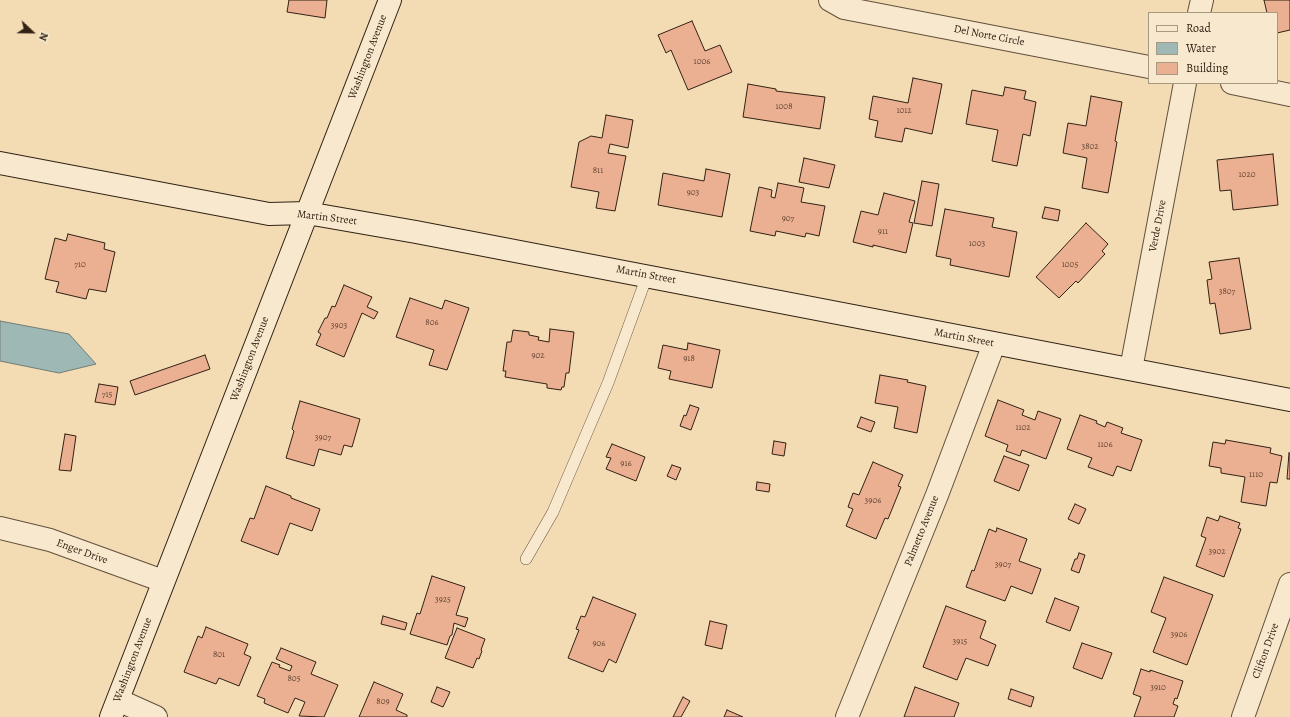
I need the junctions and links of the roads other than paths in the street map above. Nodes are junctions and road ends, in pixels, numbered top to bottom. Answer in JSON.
{"nodes":[{"id":1,"x":390,"y":0,"type":"edge"},
{"id":2,"x":830,"y":0,"type":"edge"},
{"id":3,"x":1202,"y":0,"type":"edge"},
{"id":4,"x":1199,"y":12,"type":"edge"},
{"id":5,"x":1148,"y":67,"type":"edge"},
{"id":6,"x":1185,"y":84,"type":"edge"},
{"id":7,"x":1237,"y":84,"type":"edge"},
{"id":8,"x":1290,"y":95,"type":"edge"},
{"id":9,"x":0,"y":163,"type":"edge"},
{"id":10,"x":307,"y":213,"type":"junction"},
{"id":11,"x":647,"y":276,"type":"junction"},
{"id":12,"x":994,"y":344,"type":"junction"},
{"id":13,"x":1132,"y":369,"type":"junction"},
{"id":14,"x":1290,"y":400,"type":"edge"},
{"id":15,"x":0,"y":528,"type":"edge"},
{"id":16,"x":526,"y":559,"type":"dead end"},
{"id":17,"x":163,"y":581,"type":"junction"},
{"id":18,"x":1290,"y":584,"type":"edge"},
{"id":19,"x":114,"y":709,"type":"edge"},
{"id":20,"x":156,"y":717,"type":"edge"},
{"id":21,"x":847,"y":717,"type":"edge"},
{"id":22,"x":1242,"y":717,"type":"edge"}],
"edges":[{"from":1,"to":10,"type":"street","name":"Washington Avenue"},
{"from":2,"to":5,"type":"street","name":"Del Norte Circle"},
{"from":3,"to":4,"type":"street"},
{"from":6,"to":13,"type":"street","name":"Verde Drive"},
{"from":7,"to":8,"type":"street"},
{"from":9,"to":10,"type":"street","name":"Martin Street"},
{"from":10,"to":11,"type":"street","name":"Martin Street"},
{"from":10,"to":17,"type":"street","name":"Washington Avenue"},
{"from":11,"to":12,"type":"street","name":"Martin Street"},
{"from":11,"to":16,"type":"lane"},
{"from":12,"to":13,"type":"street","name":"Martin Street"},
{"from":12,"to":21,"type":"street","name":"Palmetto Avenue"},
{"from":13,"to":14,"type":"street","name":"Martin Street"},
{"from":15,"to":17,"type":"street","name":"Enger Drive"},
{"from":17,"to":19,"type":"street","name":"Washington Avenue"},
{"from":18,"to":22,"type":"street","name":"Clifton Drive"},
{"from":19,"to":20,"type":"street"}]}
